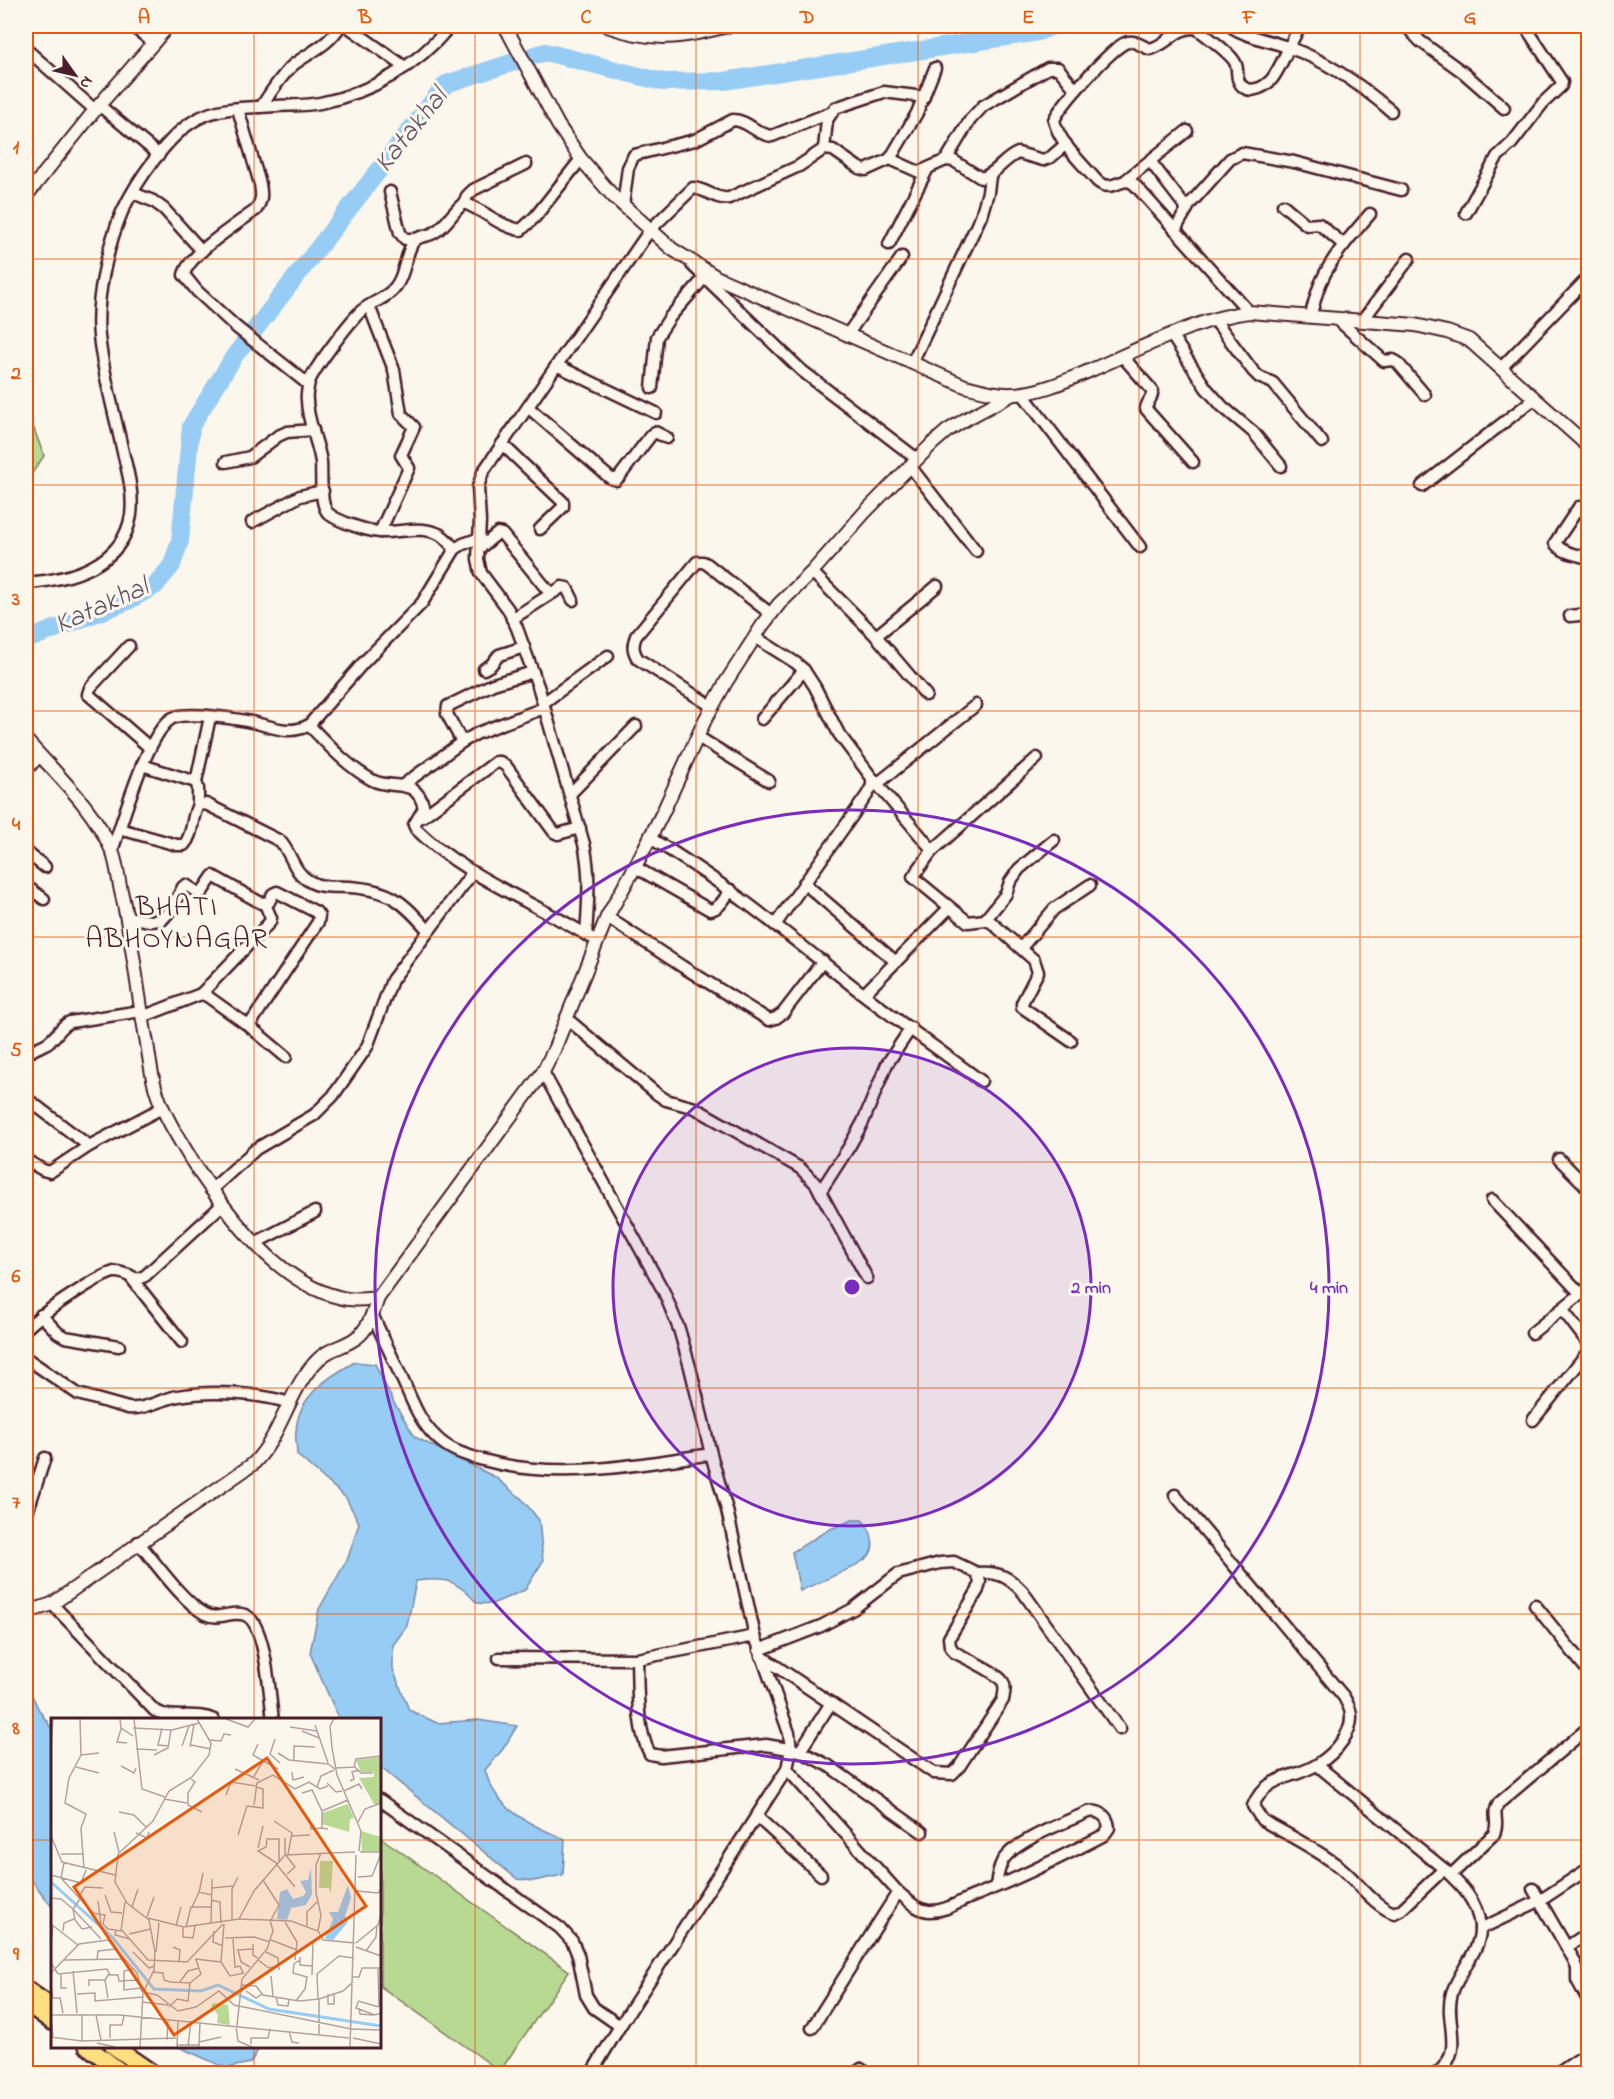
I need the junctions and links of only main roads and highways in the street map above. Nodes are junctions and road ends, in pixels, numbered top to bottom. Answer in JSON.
{"nodes":[{"id":1,"x":26,"y":1989,"type":"edge"},
{"id":2,"x":26,"y":2003,"type":"edge"},
{"id":3,"x":51,"y":2006,"type":"edge"},
{"id":4,"x":51,"y":2021,"type":"edge"},
{"id":5,"x":90,"y":2048,"type":"edge"},
{"id":6,"x":116,"y":2048,"type":"edge"},
{"id":7,"x":124,"y":2073,"type":"edge"},
{"id":8,"x":154,"y":2073,"type":"edge"}],
"edges":[{"from":1,"to":3,"type":"main road"},
{"from":2,"to":4,"type":"main road"},
{"from":5,"to":7,"type":"main road"},
{"from":6,"to":8,"type":"main road"}]}
